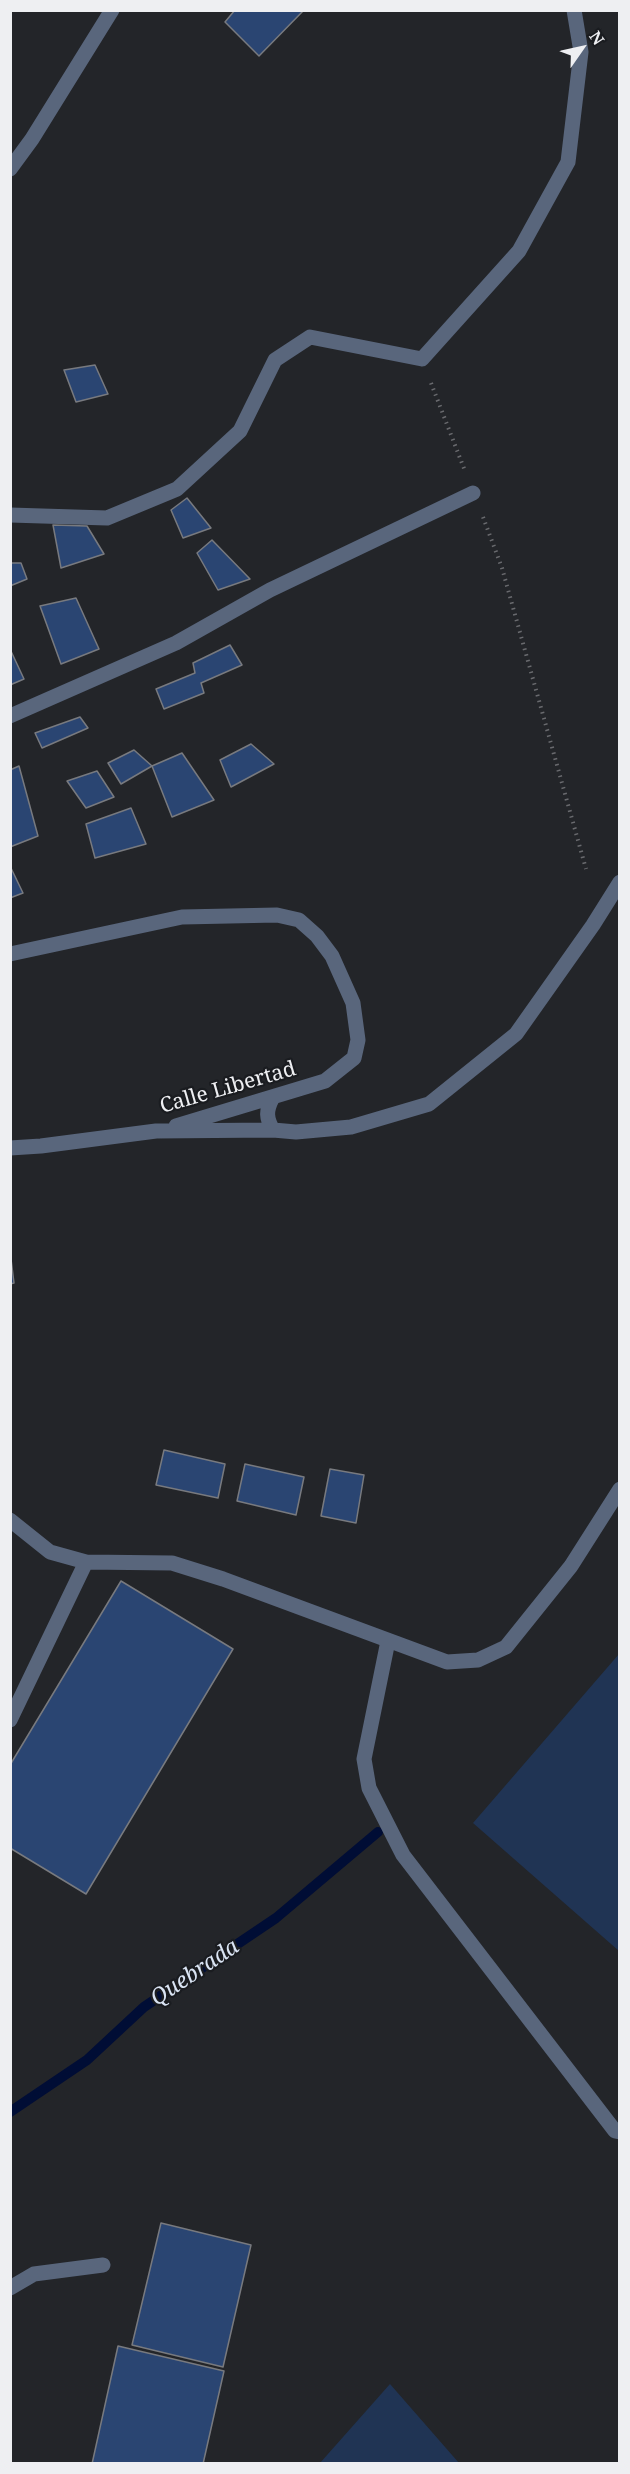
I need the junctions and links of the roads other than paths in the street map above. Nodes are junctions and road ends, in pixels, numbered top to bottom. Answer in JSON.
{"nodes":[{"id":1,"x":112,"y":10,"type":"edge"},
{"id":2,"x":574,"y":10,"type":"edge"},
{"id":3,"x":10,"y":169,"type":"edge"},
{"id":4,"x":473,"y":493,"type":"road end"},
{"id":5,"x":10,"y":515,"type":"edge"},
{"id":6,"x":10,"y":716,"type":"edge"},
{"id":7,"x":620,"y":882,"type":"edge"},
{"id":8,"x":10,"y":954,"type":"edge"},
{"id":9,"x":272,"y":1099,"type":"junction"},
{"id":10,"x":273,"y":1130,"type":"junction"},
{"id":11,"x":156,"y":1131,"type":"junction"},
{"id":12,"x":10,"y":1148,"type":"edge"},
{"id":13,"x":620,"y":1489,"type":"edge"},
{"id":14,"x":10,"y":1520,"type":"edge"},
{"id":15,"x":86,"y":1562,"type":"junction"},
{"id":16,"x":388,"y":1641,"type":"junction"},
{"id":17,"x":10,"y":1720,"type":"edge"},
{"id":18,"x":620,"y":2132,"type":"edge"},
{"id":19,"x":104,"y":2265,"type":"dead end"},
{"id":20,"x":10,"y":2288,"type":"edge"}],
"edges":[{"from":1,"to":3,"type":"street"},
{"from":2,"to":5,"type":"street"},
{"from":4,"to":6,"type":"street"},
{"from":7,"to":10,"type":"street","name":"Calle Libertad"},
{"from":8,"to":9,"type":"street","name":"Calle Libertad"},
{"from":9,"to":10,"type":"street"},
{"from":9,"to":11,"type":"street","name":"Calle Libertad"},
{"from":10,"to":11,"type":"street","name":"Calle Libertad"},
{"from":11,"to":12,"type":"street"},
{"from":13,"to":16,"type":"street"},
{"from":14,"to":15,"type":"street"},
{"from":15,"to":16,"type":"street"},
{"from":15,"to":17,"type":"street"},
{"from":16,"to":18,"type":"street"},
{"from":19,"to":20,"type":"street"}]}
